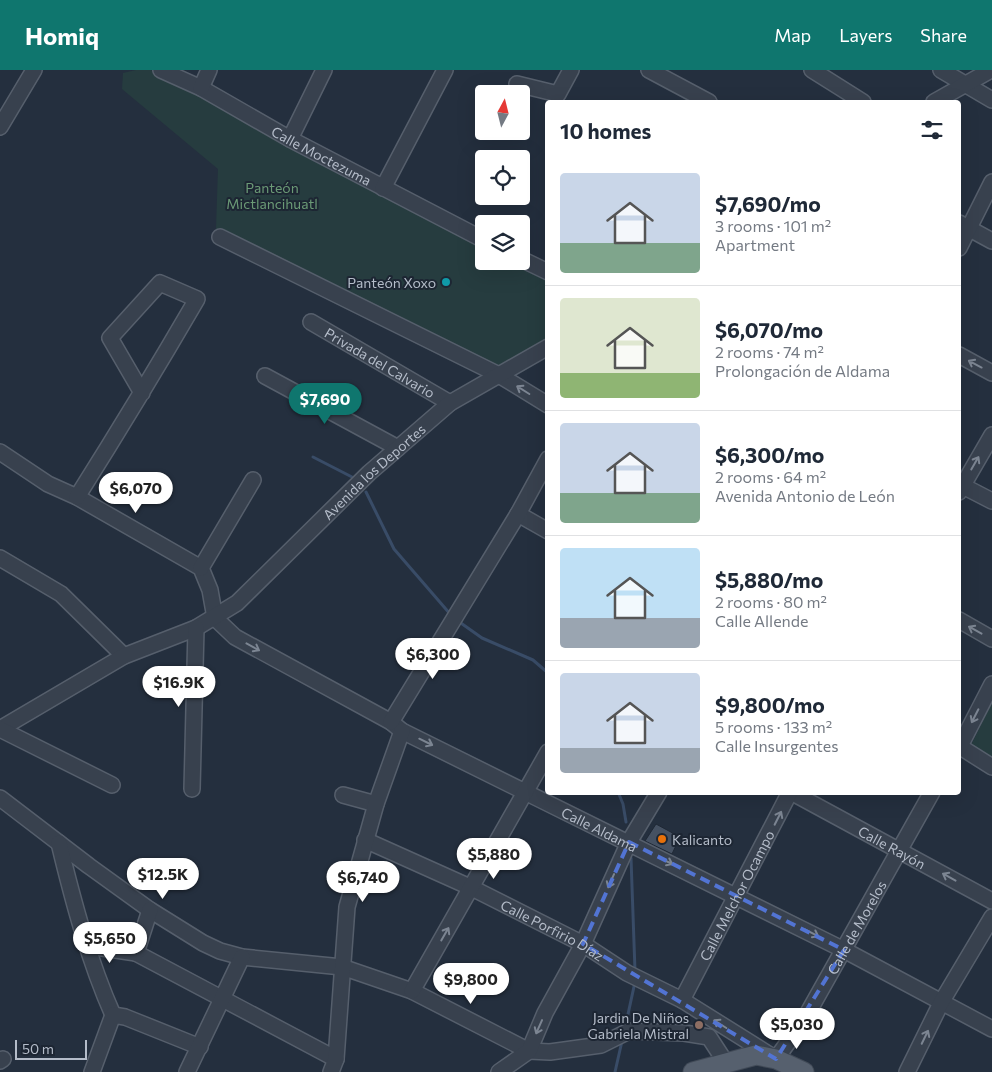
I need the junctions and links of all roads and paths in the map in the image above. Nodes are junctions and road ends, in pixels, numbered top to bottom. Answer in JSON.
{"nodes":[{"id":1,"x":34,"y":70,"type":"edge"},
{"id":2,"x":161,"y":70,"type":"edge"},
{"id":3,"x":209,"y":70,"type":"edge"},
{"id":4,"x":324,"y":70,"type":"edge"},
{"id":5,"x":445,"y":70,"type":"edge"},
{"id":6,"x":571,"y":70,"type":"edge"},
{"id":7,"x":649,"y":70,"type":"edge"},
{"id":8,"x":812,"y":70,"type":"edge"},
{"id":9,"x":941,"y":70,"type":"edge"},
{"id":10,"x":991,"y":70,"type":"edge"},
{"id":11,"x":671,"y":75,"type":"edge"},
{"id":12,"x":517,"y":84,"type":"dead end"},
{"id":13,"x":963,"y":84,"type":"junction"},
{"id":14,"x":201,"y":88,"type":"junction"},
{"id":15,"x":690,"y":98,"type":"edge"},
{"id":16,"x":859,"y":100,"type":"edge"},
{"id":17,"x":937,"y":100,"type":"edge"},
{"id":18,"x":992,"y":100,"type":"edge"},
{"id":19,"x":0,"y":127,"type":"edge"},
{"id":20,"x":290,"y":139,"type":"junction"},
{"id":21,"x":992,"y":182,"type":"edge"},
{"id":22,"x":383,"y":188,"type":"junction"},
{"id":23,"x":964,"y":226,"type":"edge"},
{"id":24,"x":475,"y":235,"type":"edge"},
{"id":25,"x":220,"y":237,"type":"dead end"},
{"id":26,"x":961,"y":239,"type":"edge"},
{"id":27,"x":992,"y":241,"type":"edge"},
{"id":28,"x":530,"y":263,"type":"edge"},
{"id":29,"x":545,"y":271,"type":"edge"},
{"id":30,"x":311,"y":322,"type":"dead end"},
{"id":31,"x":545,"y":349,"type":"edge"},
{"id":32,"x":961,"y":356,"type":"edge"},
{"id":33,"x":992,"y":373,"type":"edge"},
{"id":34,"x":499,"y":375,"type":"junction"},
{"id":35,"x":265,"y":376,"type":"dead end"},
{"id":36,"x":142,"y":393,"type":"junction"},
{"id":37,"x":450,"y":403,"type":"junction"},
{"id":38,"x":545,"y":403,"type":"edge"},
{"id":39,"x":992,"y":435,"type":"edge"},
{"id":40,"x":398,"y":448,"type":"junction"},
{"id":41,"x":0,"y":452,"type":"edge"},
{"id":42,"x":545,"y":464,"type":"edge"},
{"id":43,"x":253,"y":480,"type":"dead end"},
{"id":44,"x":961,"y":485,"type":"edge"},
{"id":45,"x":961,"y":487,"type":"edge"},
{"id":46,"x":77,"y":497,"type":"junction"},
{"id":47,"x":992,"y":501,"type":"edge"},
{"id":48,"x":518,"y":514,"type":"junction"},
{"id":49,"x":545,"y":529,"type":"edge"},
{"id":50,"x":0,"y":558,"type":"edge"},
{"id":51,"x":201,"y":568,"type":"junction"},
{"id":52,"x":215,"y":618,"type":"junction"},
{"id":53,"x":961,"y":621,"type":"edge"},
{"id":54,"x":196,"y":628,"type":"junction"},
{"id":55,"x":992,"y":639,"type":"edge"},
{"id":56,"x":124,"y":656,"type":"junction"},
{"id":57,"x":992,"y":684,"type":"edge"},
{"id":58,"x":396,"y":726,"type":"junction"},
{"id":59,"x":0,"y":729,"type":"edge"},
{"id":60,"x":961,"y":742,"type":"edge"},
{"id":61,"x":961,"y":747,"type":"edge"},
{"id":62,"x":545,"y":757,"type":"edge"},
{"id":63,"x":992,"y":767,"type":"edge"},
{"id":64,"x":112,"y":785,"type":"dead end"},
{"id":65,"x":192,"y":789,"type":"dead end"},
{"id":66,"x":526,"y":790,"type":"junction"},
{"id":67,"x":343,"y":795,"type":"dead end"},
{"id":68,"x":658,"y":795,"type":"edge"},
{"id":69,"x":789,"y":795,"type":"edge"},
{"id":70,"x":797,"y":795,"type":"edge"},
{"id":71,"x":930,"y":795,"type":"edge"},
{"id":72,"x":0,"y":798,"type":"edge"},
{"id":73,"x":376,"y":804,"type":"junction"},
{"id":74,"x":365,"y":840,"type":"junction"},
{"id":75,"x":629,"y":842,"type":"junction"},
{"id":76,"x":59,"y":843,"type":"junction"},
{"id":77,"x":899,"y":850,"type":"junction"},
{"id":78,"x":472,"y":888,"type":"junction"},
{"id":79,"x":738,"y":896,"type":"junction"},
{"id":80,"x":992,"y":901,"type":"edge"},
{"id":81,"x":150,"y":910,"type":"junction"},
{"id":82,"x":992,"y":917,"type":"edge"},
{"id":83,"x":583,"y":944,"type":"junction"},
{"id":84,"x":89,"y":946,"type":"junction"},
{"id":85,"x":844,"y":950,"type":"junction"},
{"id":86,"x":136,"y":953,"type":"junction"},
{"id":87,"x":242,"y":957,"type":"junction"},
{"id":88,"x":342,"y":967,"type":"junction"},
{"id":89,"x":412,"y":991,"type":"junction"},
{"id":90,"x":223,"y":997,"type":"junction"},
{"id":91,"x":682,"y":1000,"type":"junction"},
{"id":92,"x":942,"y":1001,"type":"junction"},
{"id":93,"x":113,"y":1015,"type":"junction"},
{"id":94,"x":992,"y":1030,"type":"edge"},
{"id":95,"x":200,"y":1047,"type":"junction"},
{"id":96,"x":529,"y":1052,"type":"junction"},
{"id":97,"x":776,"y":1059,"type":"junction"},
{"id":98,"x":333,"y":1065,"type":"edge"},
{"id":99,"x":734,"y":1069,"type":"edge"},
{"id":100,"x":92,"y":1072,"type":"edge"},
{"id":101,"x":187,"y":1072,"type":"edge"},
{"id":102,"x":499,"y":1072,"type":"edge"},
{"id":103,"x":693,"y":1072,"type":"edge"},
{"id":104,"x":804,"y":1072,"type":"edge"},
{"id":105,"x":907,"y":1072,"type":"edge"}],
"edges":[{"from":1,"to":19,"type":"street"},
{"from":2,"to":14,"type":"street","name":"Calle Moctezuma"},
{"from":3,"to":14,"type":"street"},
{"from":4,"to":20,"type":"street"},
{"from":5,"to":22,"type":"street"},
{"from":6,"to":12,"type":"street"},
{"from":7,"to":11,"type":"street"},
{"from":8,"to":16,"type":"street"},
{"from":9,"to":13,"type":"street"},
{"from":10,"to":13,"type":"street"},
{"from":11,"to":15,"type":"street"},
{"from":13,"to":17,"type":"street"},
{"from":13,"to":18,"type":"street"},
{"from":14,"to":20,"type":"street","name":"Calle Moctezuma"},
{"from":20,"to":22,"type":"street","name":"Calle Moctezuma"},
{"from":21,"to":23,"type":"street"},
{"from":22,"to":24,"type":"street","name":"Calle Moctezuma"},
{"from":23,"to":26,"type":"street"},
{"from":23,"to":27,"type":"street"},
{"from":25,"to":34,"type":"street"},
{"from":28,"to":29,"type":"street"},
{"from":30,"to":37,"type":"street","name":"Privada del Calvario"},
{"from":31,"to":34,"type":"street","name":"Avenida los Deportes"},
{"from":33,"to":32,"type":"street","one_way":true},
{"from":34,"to":37,"type":"street","name":"Avenida los Deportes"},
{"from":38,"to":34,"type":"street","one_way":true},
{"from":35,"to":40,"type":"street"},
{"from":36,"to":36,"type":"street"},
{"from":36,"to":46,"type":"street"},
{"from":37,"to":40,"type":"street","name":"Avenida los Deportes"},
{"from":44,"to":39,"type":"street","one_way":true},
{"from":40,"to":52,"type":"street","name":"Avenida los Deportes"},
{"from":41,"to":46,"type":"street"},
{"from":42,"to":48,"type":"street"},
{"from":43,"to":51,"type":"street"},
{"from":45,"to":47,"type":"street"},
{"from":46,"to":51,"type":"street"},
{"from":48,"to":49,"type":"street"},
{"from":48,"to":58,"type":"street"},
{"from":50,"to":56,"type":"street"},
{"from":51,"to":52,"type":"street"},
{"from":52,"to":54,"type":"street","name":"Avenida los Deportes"},
{"from":52,"to":58,"type":"street","name":"Calle Aldama","one_way":true},
{"from":55,"to":53,"type":"street","one_way":true},
{"from":54,"to":56,"type":"street","name":"Avenida los Deportes"},
{"from":54,"to":65,"type":"street"},
{"from":56,"to":59,"type":"street","name":"Avenida los Deportes"},
{"from":57,"to":60,"type":"street","one_way":true},
{"from":58,"to":66,"type":"street","name":"Calle Aldama","one_way":true},
{"from":58,"to":73,"type":"street"},
{"from":59,"to":64,"type":"street"},
{"from":61,"to":63,"type":"street"},
{"from":62,"to":66,"type":"street"},
{"from":66,"to":75,"type":"street","name":"Calle Aldama"},
{"from":66,"to":78,"type":"street"},
{"from":67,"to":73,"type":"street"},
{"from":68,"to":75,"type":"street"},
{"from":79,"to":69,"type":"street","name":"Calle Melchor Ocampo","one_way":true},
{"from":70,"to":77,"type":"street","name":"Calle Rayón"},
{"from":71,"to":77,"type":"street","name":"Calle de Morelos"},
{"from":72,"to":76,"type":"street"},
{"from":73,"to":74,"type":"street"},
{"from":74,"to":78,"type":"street","name":"Calle Porfirio Díaz"},
{"from":74,"to":88,"type":"street"},
{"from":75,"to":79,"type":"street","name":"Calle Aldama","one_way":true},
{"from":75,"to":83,"type":"street","one_way":true},
{"from":76,"to":81,"type":"street"},
{"from":76,"to":84,"type":"street"},
{"from":80,"to":77,"type":"street","name":"Calle Rayón","one_way":true},
{"from":77,"to":85,"type":"street","name":"Calle de Morelos"},
{"from":78,"to":83,"type":"street","name":"Calle Porfirio Díaz"},
{"from":89,"to":78,"type":"street","one_way":true},
{"from":79,"to":85,"type":"street","name":"Calle Aldama","one_way":true},
{"from":79,"to":91,"type":"street","name":"Calle Melchor Ocampo"},
{"from":81,"to":86,"type":"street"},
{"from":81,"to":87,"type":"street"},
{"from":82,"to":92,"type":"street"},
{"from":83,"to":91,"type":"street","name":"Calle Porfirio Díaz"},
{"from":83,"to":96,"type":"street","one_way":true},
{"from":84,"to":86,"type":"street"},
{"from":84,"to":93,"type":"street"},
{"from":85,"to":92,"type":"street","name":"Calle Aldama"},
{"from":85,"to":97,"type":"street","name":"Calle de Morelos"},
{"from":86,"to":90,"type":"street"},
{"from":87,"to":88,"type":"street"},
{"from":87,"to":90,"type":"street"},
{"from":88,"to":89,"type":"street"},
{"from":88,"to":98,"type":"street"},
{"from":89,"to":96,"type":"street"},
{"from":90,"to":95,"type":"street"},
{"from":90,"to":98,"type":"street"},
{"from":97,"to":91,"type":"street","one_way":true},
{"from":92,"to":94,"type":"street","name":"Calle Aldama"},
{"from":105,"to":92,"type":"street","one_way":true},
{"from":93,"to":95,"type":"street"},
{"from":93,"to":100,"type":"street"},
{"from":95,"to":101,"type":"street"},
{"from":96,"to":99,"type":"street"},
{"from":96,"to":102,"type":"street"},
{"from":97,"to":99,"type":"main road"},
{"from":97,"to":104,"type":"main road"},
{"from":99,"to":103,"type":"main road"}]}
